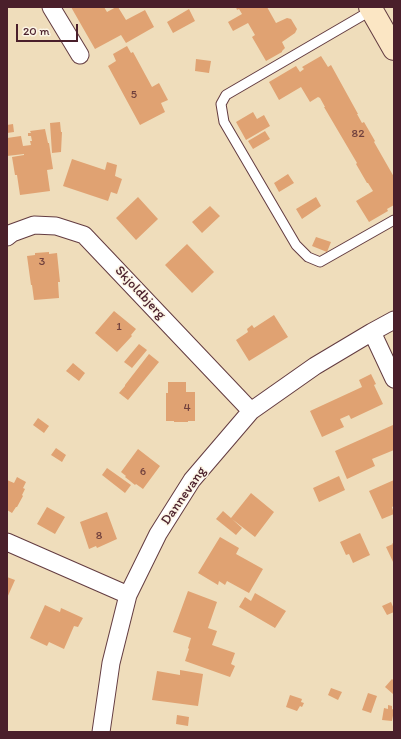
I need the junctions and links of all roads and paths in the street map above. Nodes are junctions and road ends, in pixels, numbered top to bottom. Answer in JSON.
{"nodes":[{"id":1,"x":51,"y":7,"type":"edge"},
{"id":2,"x":371,"y":9,"type":"edge"},
{"id":3,"x":394,"y":49,"type":"edge"},
{"id":4,"x":80,"y":55,"type":"dead end"},
{"id":5,"x":394,"y":220,"type":"edge"},
{"id":6,"x":7,"y":237,"type":"edge"},
{"id":7,"x":394,"y":320,"type":"edge"},
{"id":8,"x":372,"y":332,"type":"junction"},
{"id":9,"x":394,"y":379,"type":"edge"},
{"id":10,"x":251,"y":411,"type":"junction"},
{"id":11,"x":7,"y":542,"type":"edge"},
{"id":12,"x":128,"y":595,"type":"junction"},
{"id":13,"x":101,"y":732,"type":"edge"}],
"edges":[{"from":1,"to":4,"type":"street"},
{"from":2,"to":3,"type":"street"},
{"from":2,"to":5,"type":"lane"},
{"from":6,"to":10,"type":"street","name":"Skjoldbjerg"},
{"from":7,"to":8,"type":"street","name":"Dannevang"},
{"from":8,"to":9,"type":"street"},
{"from":8,"to":10,"type":"street","name":"Dannevang"},
{"from":10,"to":12,"type":"street","name":"Dannevang"},
{"from":11,"to":12,"type":"street"},
{"from":12,"to":13,"type":"street","name":"Dannevang"}]}
